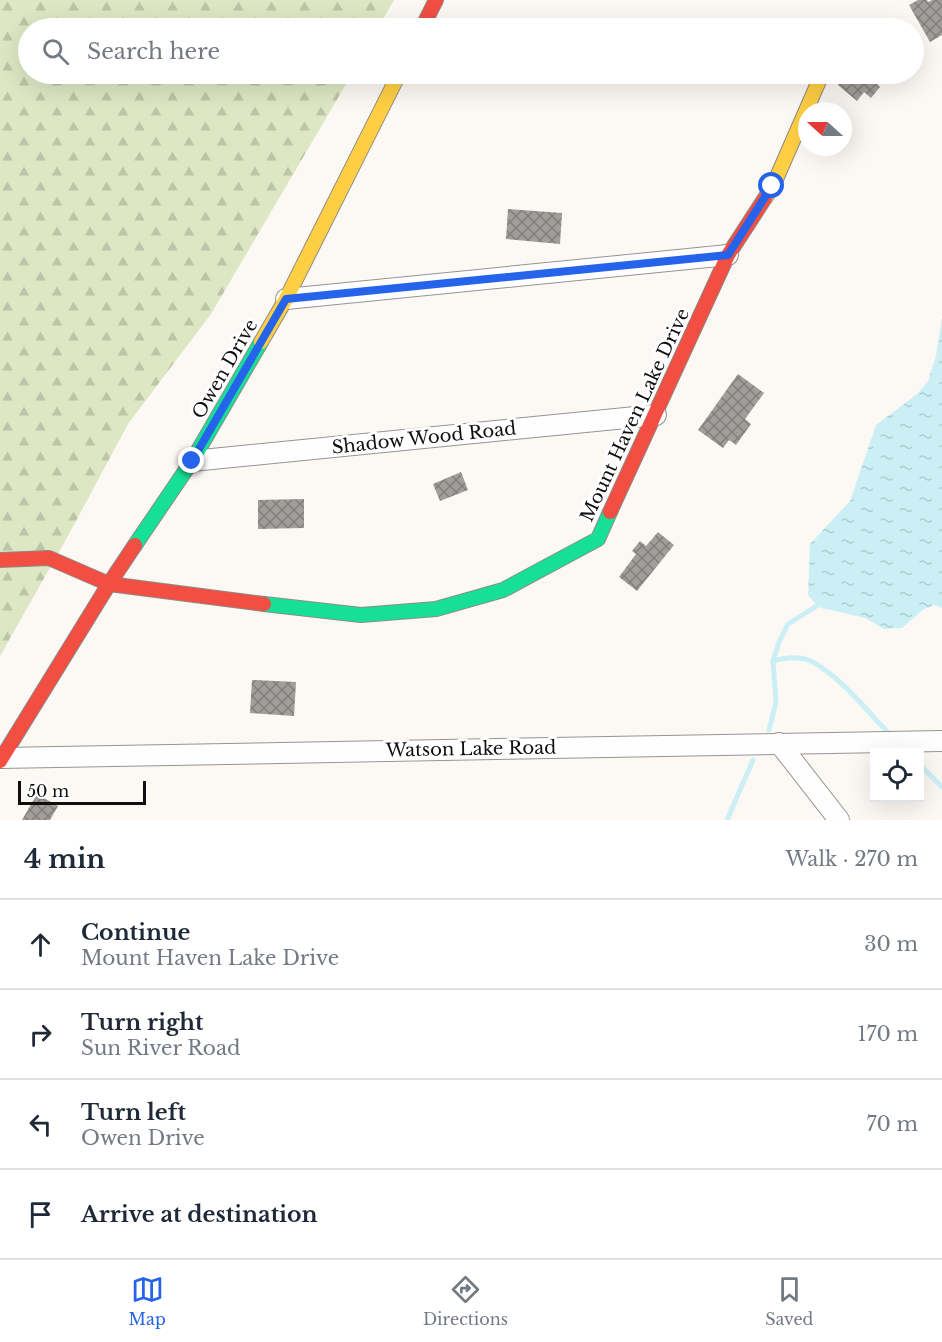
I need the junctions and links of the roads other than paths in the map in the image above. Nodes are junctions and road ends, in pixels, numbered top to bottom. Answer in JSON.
{"nodes":[{"id":1,"x":436,"y":0,"type":"edge"},
{"id":2,"x":427,"y":18,"type":"edge"},
{"id":3,"x":394,"y":84,"type":"edge"},
{"id":4,"x":818,"y":84,"type":"edge"},
{"id":5,"x":728,"y":255,"type":"junction"},
{"id":6,"x":286,"y":299,"type":"junction"},
{"id":7,"x":656,"y":415,"type":"junction"},
{"id":8,"x":192,"y":461,"type":"junction"},
{"id":9,"x":0,"y":560,"type":"edge"},
{"id":10,"x":109,"y":584,"type":"junction"},
{"id":11,"x":942,"y":741,"type":"edge"},
{"id":12,"x":779,"y":743,"type":"junction"},
{"id":13,"x":1,"y":759,"type":"edge"},
{"id":14,"x":839,"y":820,"type":"edge"}],
"edges":[{"from":1,"to":2,"type":"street"},
{"from":3,"to":6,"type":"street","name":"Owen Drive"},
{"from":4,"to":5,"type":"street","name":"Mount Haven Lake Drive"},
{"from":5,"to":6,"type":"street"},
{"from":5,"to":7,"type":"street","name":"Mount Haven Lake Drive"},
{"from":6,"to":8,"type":"street","name":"Owen Drive"},
{"from":7,"to":8,"type":"street","name":"Shadow Wood Road"},
{"from":7,"to":10,"type":"street","name":"Mount Haven Lake Drive"},
{"from":8,"to":10,"type":"street","name":"Owen Drive"},
{"from":9,"to":10,"type":"street","name":"Mount Haven Lake Drive"},
{"from":10,"to":13,"type":"street","name":"Owen Drive"},
{"from":11,"to":12,"type":"street","name":"Watson Lake Road"},
{"from":12,"to":13,"type":"street","name":"Watson Lake Road"},
{"from":12,"to":14,"type":"street"}]}
